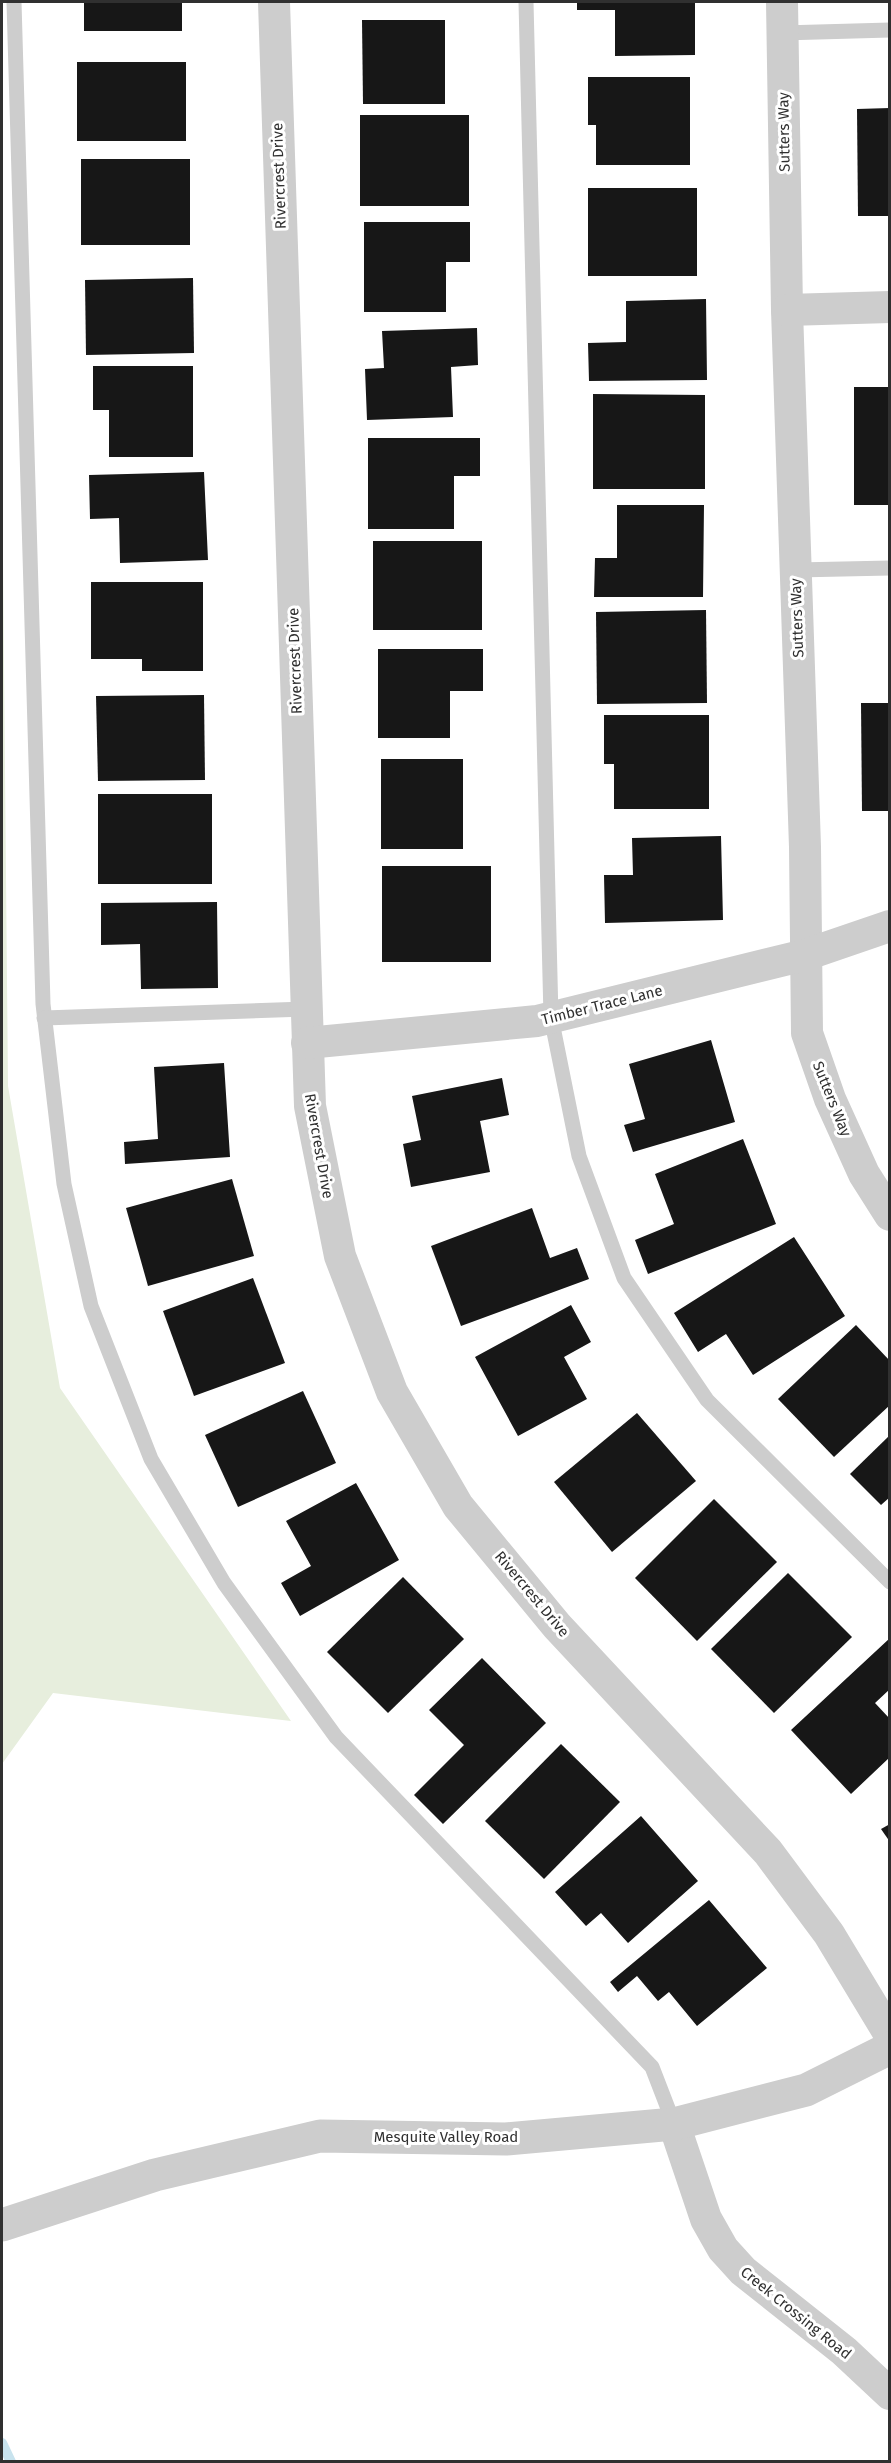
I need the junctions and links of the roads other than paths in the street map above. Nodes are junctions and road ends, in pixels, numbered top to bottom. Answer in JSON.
{"nodes":[{"id":1,"x":14,"y":2,"type":"edge"},
{"id":2,"x":274,"y":2,"type":"edge"},
{"id":3,"x":526,"y":2,"type":"edge"},
{"id":4,"x":782,"y":2,"type":"edge"},
{"id":5,"x":890,"y":30,"type":"edge"},
{"id":6,"x":782,"y":33,"type":"junction"},
{"id":7,"x":890,"y":307,"type":"edge"},
{"id":8,"x":788,"y":310,"type":"junction"},
{"id":9,"x":890,"y":568,"type":"edge"},
{"id":10,"x":796,"y":570,"type":"junction"},
{"id":11,"x":890,"y":926,"type":"edge"},
{"id":12,"x":805,"y":955,"type":"junction"},
{"id":13,"x":306,"y":1008,"type":"junction"},
{"id":14,"x":551,"y":1017,"type":"junction"},
{"id":15,"x":44,"y":1018,"type":"junction"},
{"id":16,"x":307,"y":1043,"type":"junction"},
{"id":17,"x":890,"y":1215,"type":"edge"},
{"id":18,"x":890,"y":1581,"type":"edge"},
{"id":19,"x":890,"y":2035,"type":"edge"},
{"id":20,"x":890,"y":2048,"type":"edge"},
{"id":21,"x":674,"y":2124,"type":"junction"},
{"id":22,"x":2,"y":2225,"type":"edge"},
{"id":23,"x":890,"y":2394,"type":"edge"}],
"edges":[{"from":1,"to":15,"type":"lane"},
{"from":2,"to":13,"type":"street","name":"Rivercrest Drive"},
{"from":3,"to":14,"type":"lane"},
{"from":4,"to":6,"type":"street","name":"Sutters Way"},
{"from":5,"to":6,"type":"lane"},
{"from":6,"to":8,"type":"street","name":"Sutters Way"},
{"from":7,"to":8,"type":"street"},
{"from":8,"to":10,"type":"street","name":"Sutters Way"},
{"from":9,"to":10,"type":"lane"},
{"from":10,"to":12,"type":"street","name":"Sutters Way"},
{"from":11,"to":12,"type":"street","name":"Timber Trace Lane"},
{"from":12,"to":14,"type":"street","name":"Timber Trace Lane"},
{"from":12,"to":17,"type":"street","name":"Sutters Way"},
{"from":13,"to":15,"type":"lane"},
{"from":13,"to":16,"type":"street","name":"Rivercrest Drive"},
{"from":14,"to":16,"type":"street","name":"Timber Trace Lane"},
{"from":14,"to":18,"type":"lane"},
{"from":15,"to":21,"type":"lane"},
{"from":16,"to":19,"type":"street","name":"Rivercrest Drive"},
{"from":20,"to":21,"type":"street","name":"Mesquite Valley Road"},
{"from":21,"to":22,"type":"street","name":"Mesquite Valley Road"},
{"from":21,"to":23,"type":"street","name":"Creek Crossing Road"}]}
